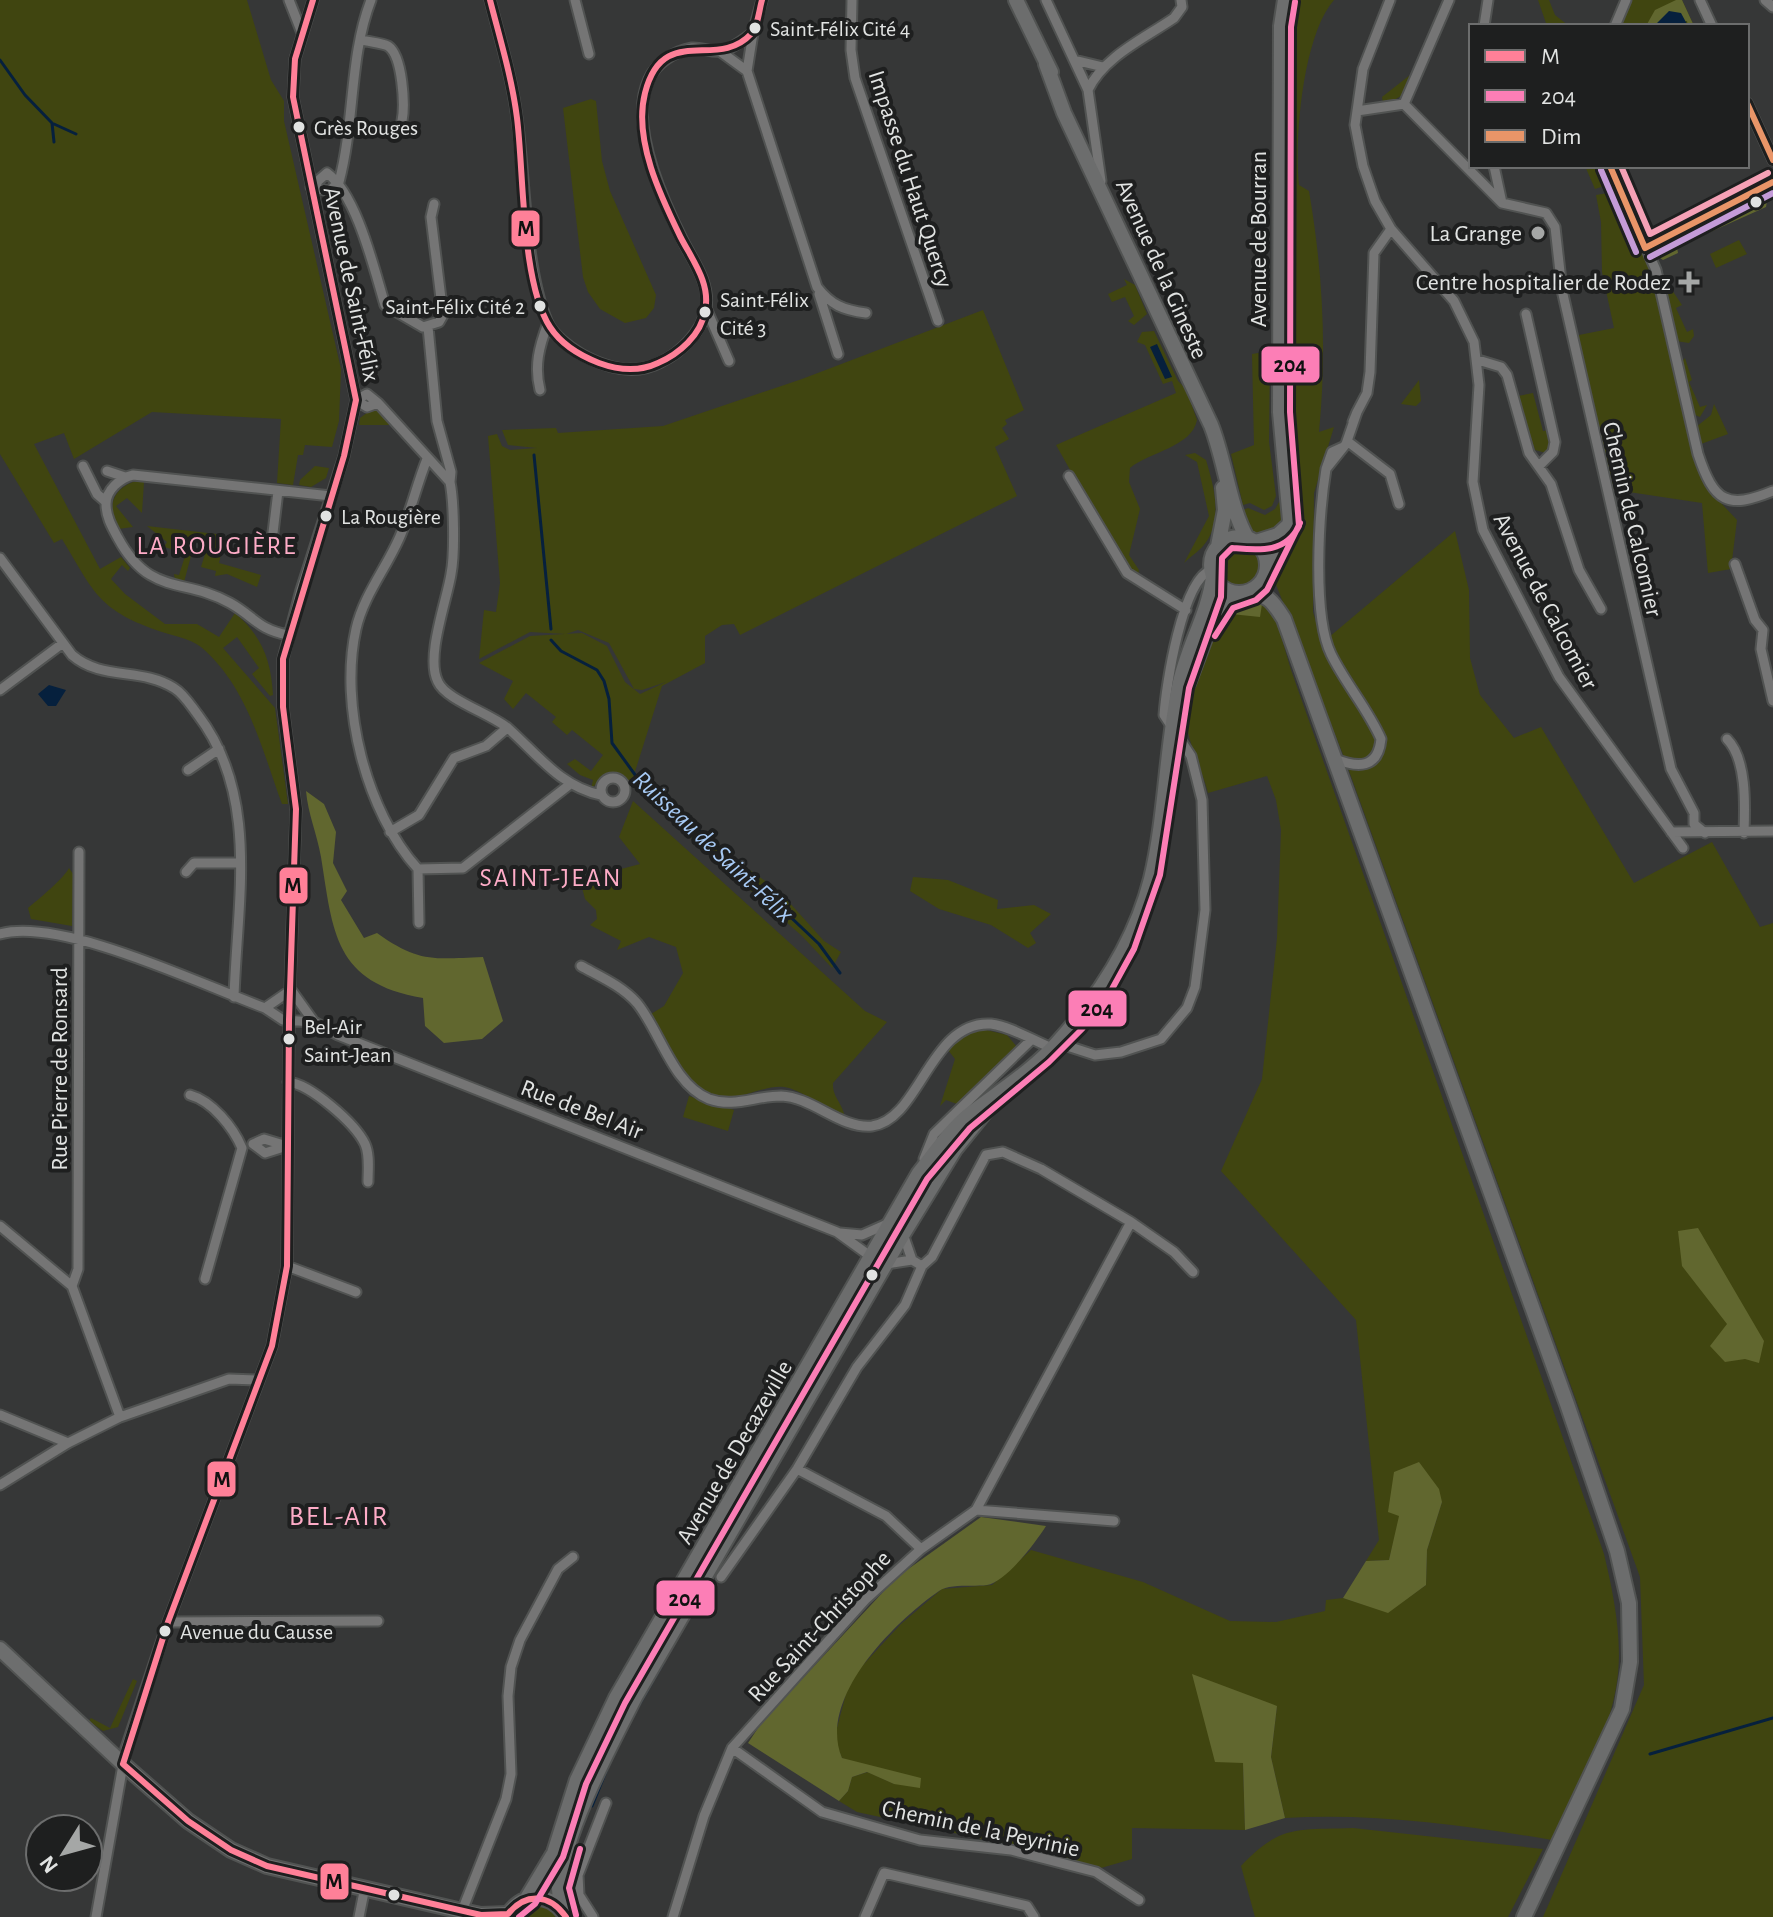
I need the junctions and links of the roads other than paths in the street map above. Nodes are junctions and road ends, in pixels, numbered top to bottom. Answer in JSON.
{"nodes":[{"id":1,"x":289,"y":0,"type":"edge"},
{"id":2,"x":313,"y":0,"type":"edge"},
{"id":3,"x":371,"y":0,"type":"edge"},
{"id":4,"x":490,"y":0,"type":"edge"},
{"id":5,"x":575,"y":0,"type":"edge"},
{"id":6,"x":762,"y":0,"type":"edge"},
{"id":7,"x":852,"y":0,"type":"edge"},
{"id":8,"x":1016,"y":0,"type":"edge"},
{"id":9,"x":1046,"y":0,"type":"edge"},
{"id":10,"x":1181,"y":0,"type":"edge"},
{"id":11,"x":1285,"y":0,"type":"edge"},
{"id":12,"x":1390,"y":0,"type":"edge"},
{"id":13,"x":1449,"y":0,"type":"edge"},
{"id":14,"x":1488,"y":0,"type":"edge"},
{"id":15,"x":1626,"y":0,"type":"edge"},
{"id":16,"x":1700,"y":0,"type":"edge"},
{"id":17,"x":1765,"y":0,"type":"edge"},
{"id":18,"x":1773,"y":7,"type":"edge"},
{"id":19,"x":1484,"y":24,"type":"edge"},
{"id":20,"x":1616,"y":24,"type":"edge"},
{"id":21,"x":1711,"y":24,"type":"edge"},
{"id":22,"x":302,"y":33,"type":"junction"},
{"id":23,"x":753,"y":33,"type":"junction"},
{"id":24,"x":362,"y":40,"type":"junction"},
{"id":25,"x":721,"y":52,"type":"junction"},
{"id":26,"x":589,"y":54,"type":"dead end"},
{"id":27,"x":1074,"y":60,"type":"junction"},
{"id":28,"x":1103,"y":67,"type":"junction"},
{"id":29,"x":747,"y":71,"type":"junction"},
{"id":30,"x":1088,"y":90,"type":"junction"},
{"id":31,"x":1404,"y":104,"type":"junction"},
{"id":32,"x":1749,"y":107,"type":"edge"},
{"id":33,"x":1357,"y":110,"type":"junction"},
{"id":34,"x":402,"y":121,"type":"dead end"},
{"id":35,"x":1773,"y":160,"type":"edge"},
{"id":36,"x":1494,"y":168,"type":"edge"},
{"id":37,"x":1611,"y":168,"type":"edge"},
{"id":38,"x":339,"y":182,"type":"junction"},
{"id":39,"x":311,"y":187,"type":"junction"},
{"id":40,"x":1102,"y":189,"type":"junction"},
{"id":41,"x":1502,"y":203,"type":"junction"},
{"id":42,"x":434,"y":204,"type":"dead end"},
{"id":43,"x":1391,"y":229,"type":"junction"},
{"id":44,"x":817,"y":287,"type":"junction"},
{"id":45,"x":706,"y":308,"type":"junction"},
{"id":46,"x":866,"y":313,"type":"dead end"},
{"id":47,"x":1526,"y":314,"type":"dead end"},
{"id":48,"x":938,"y":321,"type":"dead end"},
{"id":49,"x":548,"y":323,"type":"junction"},
{"id":50,"x":428,"y":327,"type":"junction"},
{"id":51,"x":838,"y":354,"type":"dead end"},
{"id":52,"x":1478,"y":360,"type":"junction"},
{"id":53,"x":729,"y":361,"type":"dead end"},
{"id":54,"x":540,"y":390,"type":"dead end"},
{"id":55,"x":356,"y":400,"type":"junction"},
{"id":56,"x":1201,"y":407,"type":"junction"},
{"id":57,"x":1345,"y":444,"type":"junction"},
{"id":58,"x":427,"y":459,"type":"junction"},
{"id":59,"x":1540,"y":465,"type":"junction"},
{"id":60,"x":83,"y":466,"type":"dead end"},
{"id":61,"x":107,"y":471,"type":"dead end"},
{"id":62,"x":1069,"y":476,"type":"dead end"},
{"id":63,"x":125,"y":477,"type":"junction"},
{"id":64,"x":450,"y":482,"type":"junction"},
{"id":65,"x":278,"y":491,"type":"junction"},
{"id":66,"x":1773,"y":491,"type":"edge"},
{"id":67,"x":331,"y":496,"type":"junction"},
{"id":68,"x":105,"y":501,"type":"junction"},
{"id":69,"x":1399,"y":504,"type":"dead end"},
{"id":70,"x":1289,"y":525,"type":"junction"},
{"id":71,"x":1252,"y":540,"type":"junction"},
{"id":72,"x":272,"y":541,"type":"dead end"},
{"id":73,"x":1218,"y":546,"type":"junction"},
{"id":74,"x":0,"y":558,"type":"edge"},
{"id":75,"x":1735,"y":564,"type":"dead end"},
{"id":76,"x":1267,"y":568,"type":"junction"},
{"id":77,"x":1212,"y":574,"type":"junction"},
{"id":78,"x":1241,"y":593,"type":"junction"},
{"id":79,"x":1601,"y":609,"type":"dead end"},
{"id":80,"x":1186,"y":610,"type":"junction"},
{"id":81,"x":1284,"y":619,"type":"junction"},
{"id":82,"x":288,"y":635,"type":"junction"},
{"id":83,"x":63,"y":643,"type":"junction"},
{"id":84,"x":0,"y":690,"type":"edge"},
{"id":85,"x":1773,"y":701,"type":"edge"},
{"id":86,"x":1173,"y":725,"type":"junction"},
{"id":87,"x":507,"y":728,"type":"junction"},
{"id":88,"x":1727,"y":739,"type":"dead end"},
{"id":89,"x":219,"y":749,"type":"junction"},
{"id":90,"x":1335,"y":759,"type":"junction"},
{"id":91,"x":188,"y":770,"type":"dead end"},
{"id":92,"x":569,"y":785,"type":"junction"},
{"id":93,"x":601,"y":795,"type":"dead end"},
{"id":94,"x":1773,"y":831,"type":"edge"},
{"id":95,"x":390,"y":832,"type":"junction"},
{"id":96,"x":1671,"y":832,"type":"junction"},
{"id":97,"x":1705,"y":833,"type":"junction"},
{"id":98,"x":1744,"y":833,"type":"junction"},
{"id":99,"x":1683,"y":848,"type":"dead end"},
{"id":100,"x":79,"y":852,"type":"dead end"},
{"id":101,"x":238,"y":863,"type":"junction"},
{"id":102,"x":418,"y":869,"type":"junction"},
{"id":103,"x":186,"y":872,"type":"dead end"},
{"id":104,"x":419,"y":923,"type":"dead end"},
{"id":105,"x":0,"y":934,"type":"edge"},
{"id":106,"x":79,"y":938,"type":"junction"},
{"id":107,"x":581,"y":966,"type":"dead end"},
{"id":108,"x":291,"y":990,"type":"junction"},
{"id":109,"x":234,"y":997,"type":"junction"},
{"id":110,"x":265,"y":1008,"type":"junction"},
{"id":111,"x":289,"y":1020,"type":"junction"},
{"id":112,"x":314,"y":1022,"type":"junction"},
{"id":113,"x":1030,"y":1041,"type":"junction"},
{"id":114,"x":1055,"y":1046,"type":"junction"},
{"id":115,"x":288,"y":1082,"type":"junction"},
{"id":116,"x":190,"y":1095,"type":"dead end"},
{"id":117,"x":996,"y":1097,"type":"junction"},
{"id":118,"x":287,"y":1146,"type":"junction"},
{"id":119,"x":242,"y":1148,"type":"junction"},
{"id":120,"x":919,"y":1173,"type":"junction"},
{"id":121,"x":368,"y":1182,"type":"dead end"},
{"id":122,"x":889,"y":1222,"type":"junction"},
{"id":123,"x":1131,"y":1222,"type":"junction"},
{"id":124,"x":0,"y":1226,"type":"edge"},
{"id":125,"x":837,"y":1232,"type":"junction"},
{"id":126,"x":903,"y":1234,"type":"junction"},
{"id":127,"x":870,"y":1256,"type":"junction"},
{"id":128,"x":912,"y":1260,"type":"junction"},
{"id":129,"x":886,"y":1264,"type":"junction"},
{"id":130,"x":287,"y":1266,"type":"junction"},
{"id":131,"x":922,"y":1266,"type":"junction"},
{"id":132,"x":1193,"y":1272,"type":"dead end"},
{"id":133,"x":205,"y":1279,"type":"dead end"},
{"id":134,"x":72,"y":1286,"type":"junction"},
{"id":135,"x":356,"y":1292,"type":"dead end"},
{"id":136,"x":257,"y":1380,"type":"junction"},
{"id":137,"x":0,"y":1415,"type":"edge"},
{"id":138,"x":120,"y":1417,"type":"junction"},
{"id":139,"x":68,"y":1443,"type":"junction"},
{"id":140,"x":797,"y":1469,"type":"junction"},
{"id":141,"x":0,"y":1485,"type":"edge"},
{"id":142,"x":976,"y":1510,"type":"junction"},
{"id":143,"x":1114,"y":1521,"type":"dead end"},
{"id":144,"x":921,"y":1549,"type":"junction"},
{"id":145,"x":573,"y":1557,"type":"dead end"},
{"id":146,"x":721,"y":1577,"type":"dead end"},
{"id":147,"x":378,"y":1621,"type":"dead end"},
{"id":148,"x":168,"y":1622,"type":"junction"},
{"id":149,"x":0,"y":1649,"type":"edge"},
{"id":150,"x":732,"y":1748,"type":"junction"},
{"id":151,"x":123,"y":1764,"type":"junction"},
{"id":152,"x":606,"y":1803,"type":"dead end"},
{"id":153,"x":365,"y":1887,"type":"junction"},
{"id":154,"x":527,"y":1898,"type":"junction"},
{"id":155,"x":1139,"y":1900,"type":"dead end"},
{"id":156,"x":462,"y":1911,"type":"junction"},
{"id":157,"x":507,"y":1915,"type":"edge"},
{"id":158,"x":483,"y":1916,"type":"edge"},
{"id":159,"x":96,"y":1917,"type":"edge"},
{"id":160,"x":359,"y":1917,"type":"edge"},
{"id":161,"x":566,"y":1917,"type":"edge"},
{"id":162,"x":593,"y":1917,"type":"edge"},
{"id":163,"x":673,"y":1917,"type":"edge"},
{"id":164,"x":865,"y":1917,"type":"edge"},
{"id":165,"x":1034,"y":1917,"type":"edge"},
{"id":166,"x":1524,"y":1917,"type":"edge"}],
"edges":[{"from":1,"to":22,"type":"street"},
{"from":2,"to":22,"type":"street","name":"Avenue de Saint-Félix"},
{"from":3,"to":24,"type":"street"},
{"from":4,"to":49,"type":"street"},
{"from":5,"to":26,"type":"street"},
{"from":6,"to":23,"type":"street"},
{"from":7,"to":48,"type":"street","name":"Impasse du Haut Quercy"},
{"from":8,"to":40,"type":"main road","name":"Avenue de la Gineste"},
{"from":9,"to":27,"type":"street"},
{"from":10,"to":28,"type":"street"},
{"from":11,"to":70,"type":"main road","name":"Avenue de Bourran"},
{"from":12,"to":33,"type":"street","name":"Avenue de Calcomier"},
{"from":13,"to":31,"type":"street"},
{"from":14,"to":19,"type":"street"},
{"from":15,"to":20,"type":"street"},
{"from":16,"to":21,"type":"street"},
{"from":17,"to":18,"type":"street"},
{"from":22,"to":39,"type":"street","name":"Avenue de Saint-Félix"},
{"from":23,"to":25,"type":"street"},
{"from":23,"to":29,"type":"street"},
{"from":24,"to":34,"type":"street"},
{"from":24,"to":38,"type":"street"},
{"from":25,"to":29,"type":"street"},
{"from":25,"to":45,"type":"street"},
{"from":27,"to":28,"type":"street"},
{"from":27,"to":30,"type":"street"},
{"from":28,"to":30,"type":"street"},
{"from":29,"to":44,"type":"street"},
{"from":30,"to":40,"type":"street"},
{"from":31,"to":33,"type":"street"},
{"from":31,"to":41,"type":"street"},
{"from":32,"to":35,"type":"street"},
{"from":33,"to":43,"type":"street","name":"Avenue de Calcomier"},
{"from":36,"to":41,"type":"street"},
{"from":37,"to":66,"type":"street"},
{"from":38,"to":39,"type":"street"},
{"from":38,"to":50,"type":"street"},
{"from":39,"to":55,"type":"street","name":"Avenue de Saint-Félix"},
{"from":40,"to":56,"type":"main road","name":"Avenue de la Gineste"},
{"from":41,"to":97,"type":"street","name":"Chemin de Calcomier"},
{"from":42,"to":50,"type":"street"},
{"from":43,"to":52,"type":"street","name":"Avenue de Calcomier"},
{"from":43,"to":57,"type":"street"},
{"from":44,"to":46,"type":"street"},
{"from":44,"to":51,"type":"street"},
{"from":45,"to":49,"type":"street"},
{"from":45,"to":53,"type":"street"},
{"from":47,"to":59,"type":"street"},
{"from":49,"to":54,"type":"street"},
{"from":50,"to":64,"type":"street"},
{"from":52,"to":59,"type":"street"},
{"from":52,"to":96,"type":"street","name":"Avenue de Calcomier"},
{"from":55,"to":58,"type":"street"},
{"from":55,"to":67,"type":"street","name":"Avenue de Saint-Félix"},
{"from":56,"to":71,"type":"main road"},
{"from":56,"to":73,"type":"main road"},
{"from":57,"to":69,"type":"street"},
{"from":57,"to":90,"type":"street"},
{"from":58,"to":64,"type":"street"},
{"from":58,"to":95,"type":"street"},
{"from":59,"to":79,"type":"street"},
{"from":60,"to":68,"type":"street"},
{"from":61,"to":63,"type":"street"},
{"from":62,"to":80,"type":"street"},
{"from":63,"to":65,"type":"street"},
{"from":63,"to":68,"type":"street"},
{"from":64,"to":87,"type":"street"},
{"from":65,"to":67,"type":"street"},
{"from":65,"to":72,"type":"street"},
{"from":67,"to":82,"type":"street","name":"Avenue de Saint-Félix"},
{"from":68,"to":82,"type":"street"},
{"from":70,"to":71,"type":"main road"},
{"from":70,"to":76,"type":"main road"},
{"from":71,"to":73,"type":"main road"},
{"from":71,"to":76,"type":"main road"},
{"from":73,"to":77,"type":"main road"},
{"from":74,"to":83,"type":"street"},
{"from":75,"to":85,"type":"street"},
{"from":76,"to":78,"type":"main road"},
{"from":76,"to":81,"type":"main road"},
{"from":77,"to":78,"type":"main road"},
{"from":77,"to":80,"type":"street"},
{"from":77,"to":86,"type":"main road","name":"Avenue de Decazeville"},
{"from":78,"to":81,"type":"main road"},
{"from":78,"to":86,"type":"main road","name":"Avenue de Decazeville"},
{"from":80,"to":86,"type":"street"},
{"from":81,"to":90,"type":"main road"},
{"from":82,"to":108,"type":"street","name":"Avenue de Saint-Félix"},
{"from":83,"to":84,"type":"street"},
{"from":83,"to":89,"type":"street"},
{"from":86,"to":114,"type":"main road","name":"Avenue de Decazeville"},
{"from":86,"to":114,"type":"street"},
{"from":87,"to":92,"type":"street"},
{"from":87,"to":95,"type":"street"},
{"from":88,"to":98,"type":"street"},
{"from":89,"to":91,"type":"street"},
{"from":89,"to":101,"type":"street"},
{"from":90,"to":166,"type":"main road"},
{"from":92,"to":93,"type":"street"},
{"from":92,"to":102,"type":"street"},
{"from":94,"to":98,"type":"street"},
{"from":95,"to":102,"type":"street"},
{"from":96,"to":97,"type":"street"},
{"from":96,"to":99,"type":"street","name":"Avenue de Calcomier"},
{"from":97,"to":98,"type":"street"},
{"from":100,"to":106,"type":"street","name":"Rue Pierre de Ronsard"},
{"from":101,"to":103,"type":"street"},
{"from":101,"to":109,"type":"street"},
{"from":102,"to":104,"type":"street"},
{"from":105,"to":106,"type":"street"},
{"from":106,"to":109,"type":"street"},
{"from":106,"to":134,"type":"street","name":"Rue Pierre de Ronsard"},
{"from":107,"to":113,"type":"street"},
{"from":108,"to":110,"type":"street"},
{"from":108,"to":111,"type":"street"},
{"from":108,"to":112,"type":"street","name":"Rue de Bel Air"},
{"from":109,"to":110,"type":"street"},
{"from":110,"to":111,"type":"street"},
{"from":111,"to":112,"type":"street","name":"Rue de Bel Air"},
{"from":111,"to":115,"type":"street"},
{"from":112,"to":125,"type":"street","name":"Rue de Bel Air"},
{"from":113,"to":114,"type":"street"},
{"from":113,"to":120,"type":"street"},
{"from":114,"to":117,"type":"main road","name":"Avenue de Decazeville"},
{"from":115,"to":118,"type":"street"},
{"from":115,"to":121,"type":"street"},
{"from":116,"to":119,"type":"street"},
{"from":117,"to":120,"type":"main road","name":"Avenue de Decazeville"},
{"from":117,"to":126,"type":"main road","name":"Avenue de Decazeville"},
{"from":118,"to":119,"type":"street"},
{"from":118,"to":130,"type":"street"},
{"from":119,"to":133,"type":"street"},
{"from":120,"to":122,"type":"main road","name":"Avenue de Decazeville"},
{"from":122,"to":125,"type":"street","name":"Rue de Bel Air"},
{"from":122,"to":127,"type":"main road","name":"Avenue de Decazeville"},
{"from":123,"to":131,"type":"street"},
{"from":123,"to":132,"type":"street"},
{"from":123,"to":142,"type":"street","name":"Rue Saint-Christophe"},
{"from":124,"to":134,"type":"street"},
{"from":125,"to":127,"type":"street","name":"Rue de Bel Air"},
{"from":126,"to":128,"type":"street"},
{"from":126,"to":129,"type":"main road","name":"Avenue de Decazeville"},
{"from":127,"to":154,"type":"main road","name":"Avenue de Decazeville"},
{"from":128,"to":129,"type":"street"},
{"from":128,"to":131,"type":"street"},
{"from":129,"to":161,"type":"main road","name":"Avenue de Decazeville"},
{"from":130,"to":135,"type":"street"},
{"from":130,"to":136,"type":"street"},
{"from":131,"to":140,"type":"street"},
{"from":134,"to":138,"type":"street"},
{"from":136,"to":138,"type":"street"},
{"from":136,"to":148,"type":"street"},
{"from":137,"to":139,"type":"street"},
{"from":138,"to":139,"type":"street"},
{"from":139,"to":141,"type":"street"},
{"from":140,"to":144,"type":"street"},
{"from":140,"to":146,"type":"street"},
{"from":142,"to":143,"type":"street"},
{"from":142,"to":144,"type":"street","name":"Rue Saint-Christophe"},
{"from":144,"to":150,"type":"street","name":"Rue Saint-Christophe"},
{"from":145,"to":156,"type":"street"},
{"from":147,"to":148,"type":"street"},
{"from":148,"to":151,"type":"street"},
{"from":149,"to":151,"type":"main road"},
{"from":150,"to":155,"type":"street","name":"Chemin de la Peyrinie"},
{"from":150,"to":163,"type":"street","name":"Rue Saint-Christophe"},
{"from":151,"to":153,"type":"main road"},
{"from":151,"to":159,"type":"street"},
{"from":152,"to":162,"type":"street"},
{"from":153,"to":156,"type":"main road"},
{"from":153,"to":160,"type":"street"},
{"from":154,"to":157,"type":"main road","name":"Avenue de Decazeville"},
{"from":154,"to":161,"type":"main road"},
{"from":156,"to":158,"type":"main road"},
{"from":157,"to":158,"type":"main road"},
{"from":164,"to":165,"type":"street"}]}
